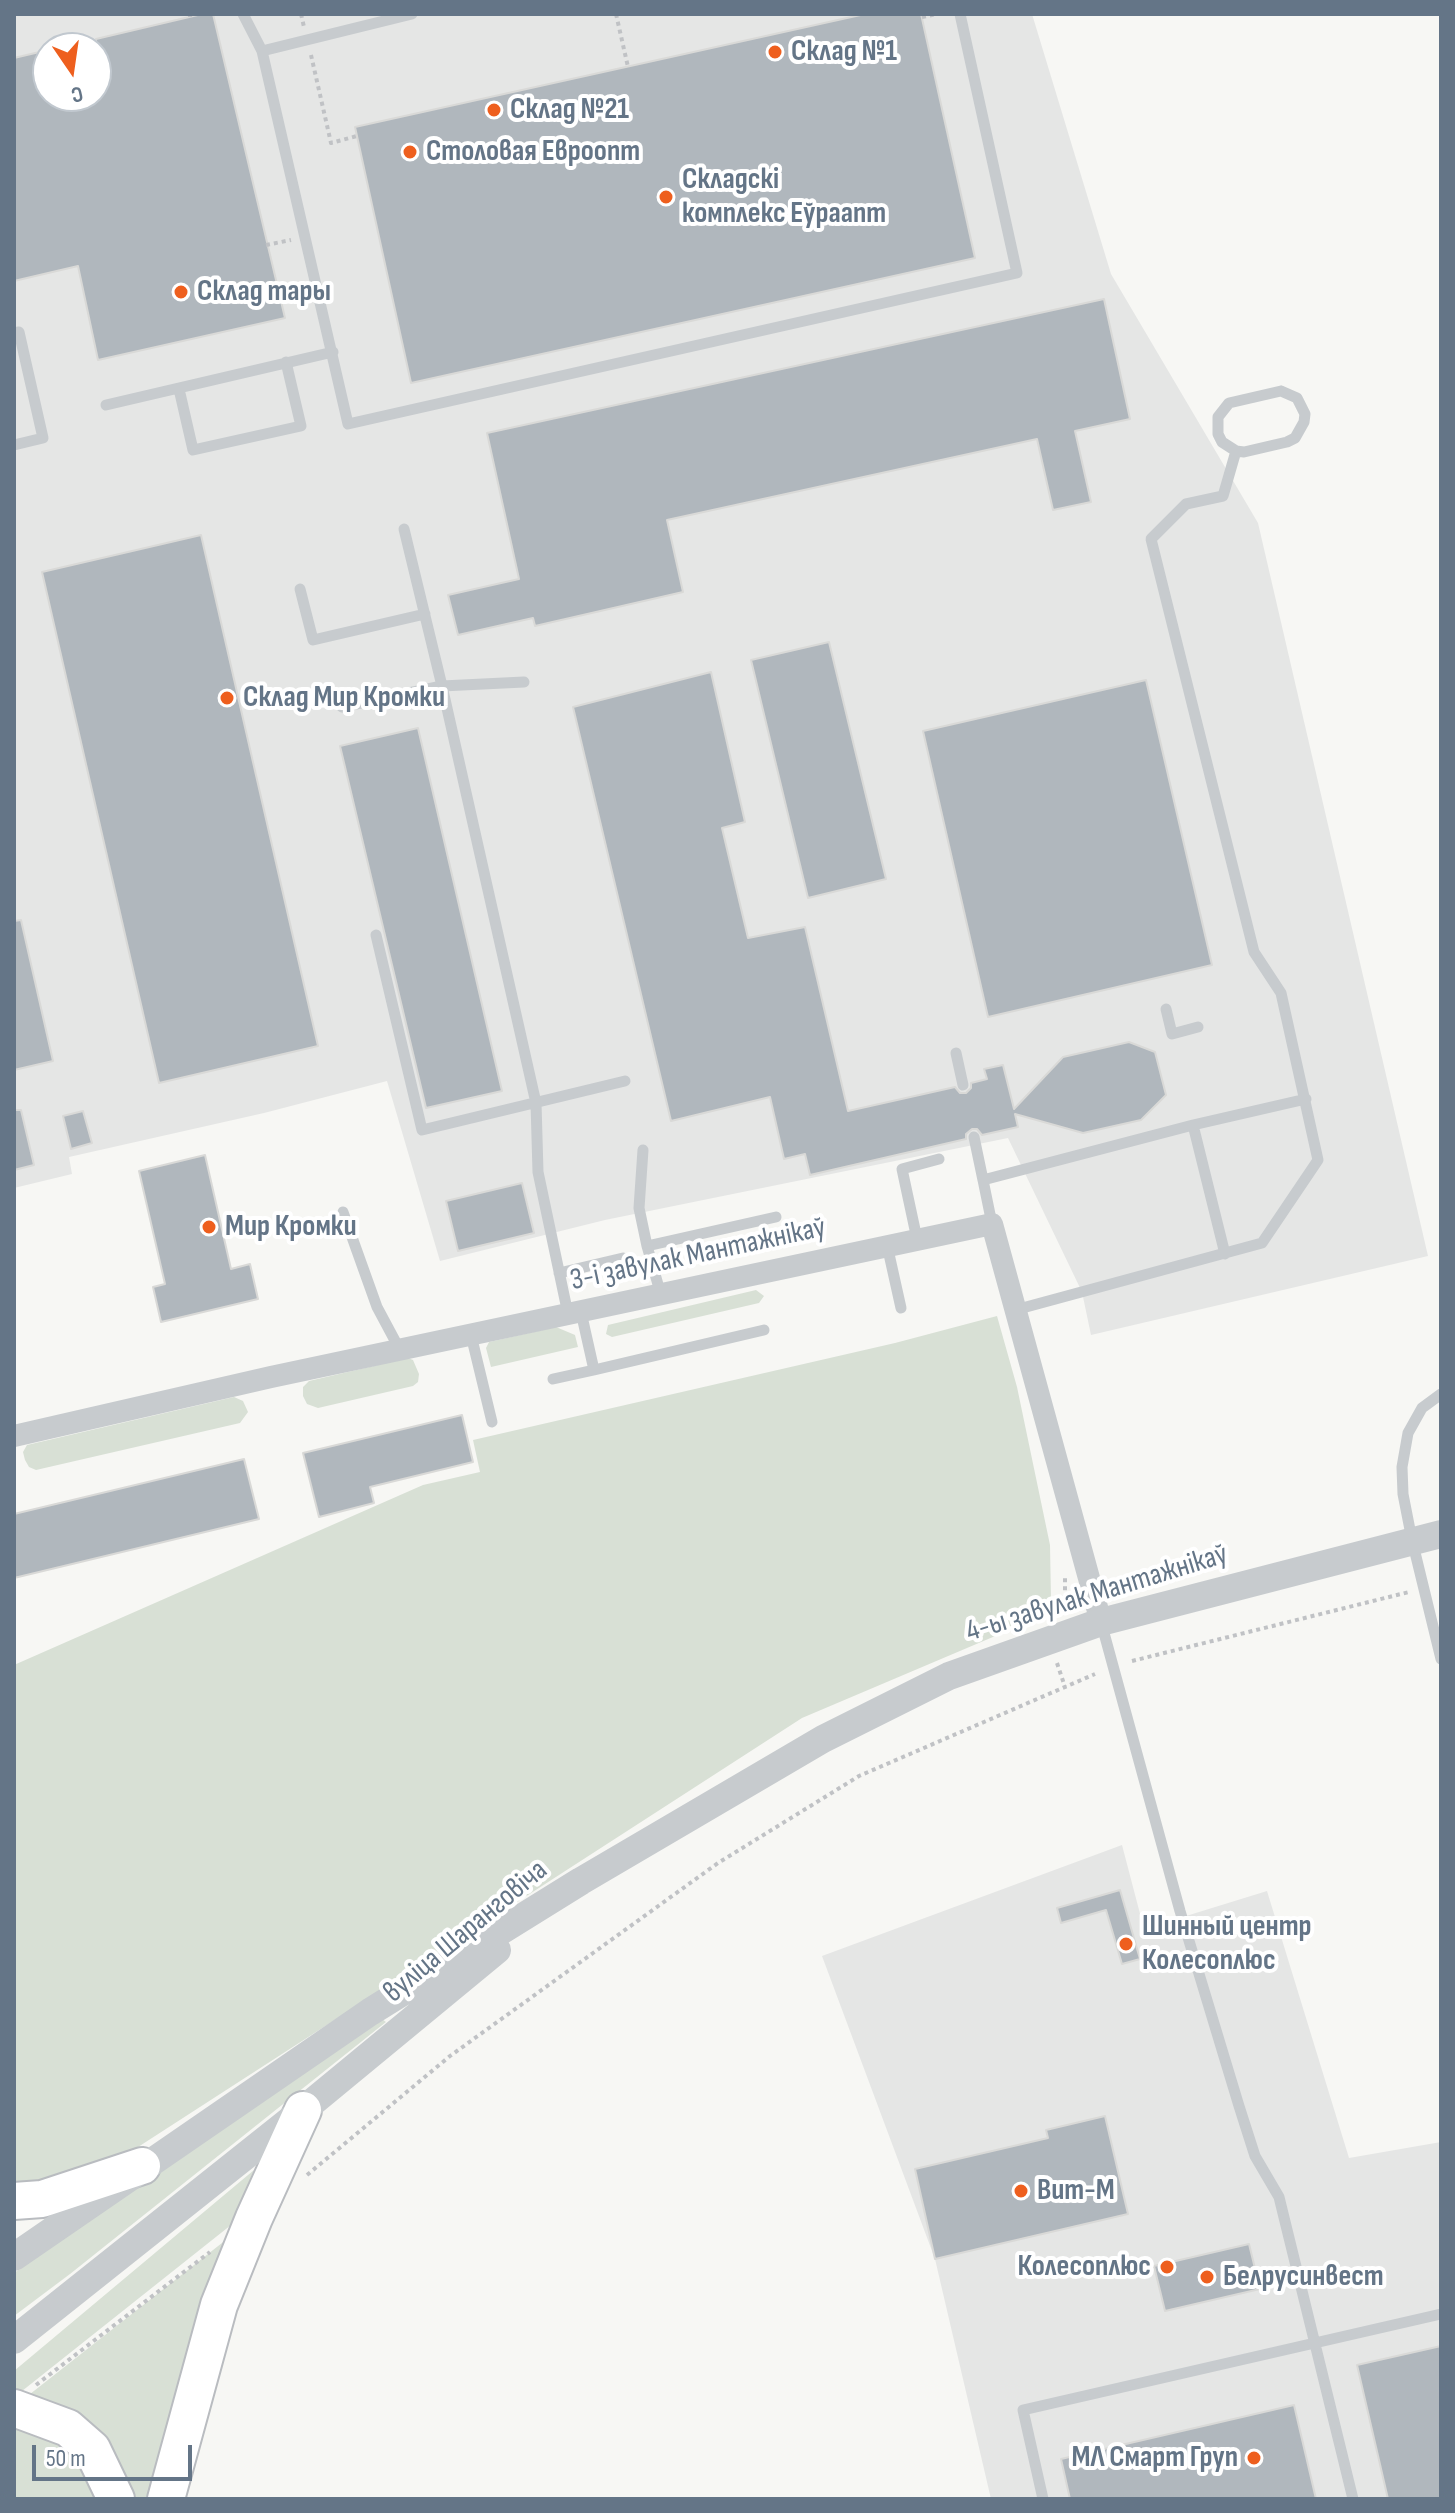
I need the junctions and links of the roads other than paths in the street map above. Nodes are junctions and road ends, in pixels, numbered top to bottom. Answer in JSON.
{"nodes":[{"id":1,"x":243,"y":14,"type":"edge"},
{"id":2,"x":412,"y":14,"type":"edge"},
{"id":3,"x":960,"y":14,"type":"edge"},
{"id":4,"x":262,"y":51,"type":"junction"},
{"id":5,"x":14,"y":333,"type":"edge"},
{"id":6,"x":333,"y":352,"type":"junction"},
{"id":7,"x":286,"y":362,"type":"junction"},
{"id":8,"x":179,"y":389,"type":"junction"},
{"id":9,"x":106,"y":405,"type":"dead end"},
{"id":10,"x":14,"y":445,"type":"edge"},
{"id":11,"x":1236,"y":451,"type":"junction"},
{"id":12,"x":404,"y":529,"type":"dead end"},
{"id":13,"x":300,"y":589,"type":"dead end"},
{"id":14,"x":425,"y":614,"type":"junction"},
{"id":15,"x":524,"y":682,"type":"dead end"},
{"id":16,"x":442,"y":686,"type":"junction"},
{"id":17,"x":342,"y":707,"type":"dead end"},
{"id":18,"x":376,"y":935,"type":"dead end"},
{"id":19,"x":1166,"y":1009,"type":"dead end"},
{"id":20,"x":1198,"y":1027,"type":"dead end"},
{"id":21,"x":956,"y":1053,"type":"dead end"},
{"id":22,"x":625,"y":1081,"type":"dead end"},
{"id":23,"x":963,"y":1085,"type":"dead end"},
{"id":24,"x":1306,"y":1099,"type":"junction"},
{"id":25,"x":536,"y":1103,"type":"junction"},
{"id":26,"x":1193,"y":1125,"type":"junction"},
{"id":27,"x":974,"y":1137,"type":"dead end"},
{"id":28,"x":643,"y":1150,"type":"dead end"},
{"id":29,"x":939,"y":1159,"type":"dead end"},
{"id":30,"x":983,"y":1180,"type":"junction"},
{"id":31,"x":343,"y":1212,"type":"dead end"},
{"id":32,"x":776,"y":1217,"type":"dead end"},
{"id":33,"x":992,"y":1224,"type":"junction"},
{"id":34,"x":917,"y":1239,"type":"junction"},
{"id":35,"x":887,"y":1245,"type":"junction"},
{"id":36,"x":647,"y":1246,"type":"junction"},
{"id":37,"x":1225,"y":1254,"type":"junction"},
{"id":38,"x":623,"y":1258,"type":"dead end"},
{"id":39,"x":559,"y":1273,"type":"junction"},
{"id":40,"x":661,"y":1295,"type":"junction"},
{"id":41,"x":901,"y":1308,"type":"dead end"},
{"id":42,"x":1014,"y":1311,"type":"junction"},
{"id":43,"x":574,"y":1313,"type":"junction"},
{"id":44,"x":764,"y":1330,"type":"dead end"},
{"id":45,"x":471,"y":1335,"type":"junction"},
{"id":46,"x":400,"y":1350,"type":"junction"},
{"id":47,"x":594,"y":1370,"type":"junction"},
{"id":48,"x":553,"y":1379,"type":"dead end"},
{"id":49,"x":1441,"y":1394,"type":"edge"},
{"id":50,"x":492,"y":1422,"type":"dead end"},
{"id":51,"x":14,"y":1436,"type":"edge"},
{"id":52,"x":1441,"y":1534,"type":"edge"},
{"id":53,"x":1412,"y":1540,"type":"junction"},
{"id":54,"x":1101,"y":1622,"type":"junction"},
{"id":55,"x":1441,"y":1659,"type":"edge"},
{"id":56,"x":581,"y":1881,"type":"junction"},
{"id":57,"x":303,"y":2110,"type":"junction"},
{"id":58,"x":142,"y":2166,"type":"junction"},
{"id":59,"x":14,"y":2201,"type":"edge"},
{"id":60,"x":14,"y":2257,"type":"edge"},
{"id":61,"x":1441,"y":2314,"type":"edge"},
{"id":62,"x":14,"y":2340,"type":"edge"},
{"id":63,"x":1315,"y":2343,"type":"junction"},
{"id":64,"x":22,"y":2398,"type":"edge"},
{"id":65,"x":116,"y":2499,"type":"edge"},
{"id":66,"x":166,"y":2499,"type":"edge"},
{"id":67,"x":1043,"y":2499,"type":"edge"},
{"id":68,"x":1353,"y":2499,"type":"edge"}],
"edges":[{"from":1,"to":4,"type":"lane"},
{"from":2,"to":4,"type":"lane"},
{"from":3,"to":6,"type":"lane"},
{"from":4,"to":6,"type":"lane"},
{"from":5,"to":10,"type":"lane"},
{"from":6,"to":7,"type":"lane"},
{"from":7,"to":8,"type":"lane"},
{"from":7,"to":8,"type":"lane"},
{"from":8,"to":9,"type":"lane"},
{"from":11,"to":11,"type":"lane"},
{"from":11,"to":24,"type":"lane"},
{"from":12,"to":14,"type":"lane"},
{"from":13,"to":14,"type":"lane"},
{"from":14,"to":16,"type":"lane"},
{"from":15,"to":16,"type":"lane"},
{"from":16,"to":17,"type":"lane"},
{"from":16,"to":25,"type":"lane"},
{"from":18,"to":25,"type":"lane"},
{"from":19,"to":20,"type":"lane"},
{"from":21,"to":23,"type":"lane"},
{"from":22,"to":25,"type":"lane"},
{"from":24,"to":26,"type":"lane"},
{"from":24,"to":37,"type":"lane"},
{"from":25,"to":39,"type":"lane"},
{"from":26,"to":30,"type":"lane"},
{"from":26,"to":37,"type":"lane"},
{"from":27,"to":30,"type":"lane"},
{"from":28,"to":36,"type":"lane"},
{"from":29,"to":34,"type":"lane"},
{"from":30,"to":33,"type":"lane"},
{"from":31,"to":46,"type":"lane"},
{"from":32,"to":36,"type":"lane"},
{"from":33,"to":34,"type":"street","name":"3-і завулак Мантажнікаў"},
{"from":33,"to":42,"type":"street"},
{"from":34,"to":35,"type":"street","name":"3-і завулак Мантажнікаў"},
{"from":35,"to":40,"type":"street","name":"3-і завулак Мантажнікаў"},
{"from":35,"to":41,"type":"lane"},
{"from":36,"to":40,"type":"lane"},
{"from":37,"to":42,"type":"lane"},
{"from":38,"to":39,"type":"lane"},
{"from":39,"to":43,"type":"lane"},
{"from":40,"to":43,"type":"street","name":"3-і завулак Мантажнікаў"},
{"from":42,"to":54,"type":"street"},
{"from":43,"to":45,"type":"street","name":"3-і завулак Мантажнікаў"},
{"from":43,"to":47,"type":"lane"},
{"from":44,"to":47,"type":"lane"},
{"from":45,"to":46,"type":"street","name":"3-і завулак Мантажнікаў"},
{"from":45,"to":50,"type":"lane"},
{"from":46,"to":51,"type":"street","name":"3-і завулак Мантажнікаў"},
{"from":47,"to":48,"type":"lane"},
{"from":49,"to":53,"type":"lane"},
{"from":52,"to":53,"type":"street","name":"4-ы завулак Мантажнікаў"},
{"from":53,"to":54,"type":"street","name":"4-ы завулак Мантажнікаў"},
{"from":53,"to":55,"type":"lane"},
{"from":54,"to":56,"type":"street","name":"4-ы завулак Мантажнікаў"},
{"from":54,"to":63,"type":"lane"},
{"from":56,"to":57,"type":"street","name":"вуліца Шаранговіча"},
{"from":56,"to":58,"type":"street","name":"вуліца Шаранговіча"},
{"from":57,"to":62,"type":"street","name":"вуліца Шаранговіча"},
{"from":57,"to":66,"type":"highway"},
{"from":58,"to":59,"type":"highway"},
{"from":58,"to":60,"type":"street","name":"вуліца Шаранговіча"},
{"from":61,"to":63,"type":"lane"},
{"from":63,"to":67,"type":"lane"},
{"from":63,"to":68,"type":"lane"},
{"from":64,"to":65,"type":"highway"}]}
